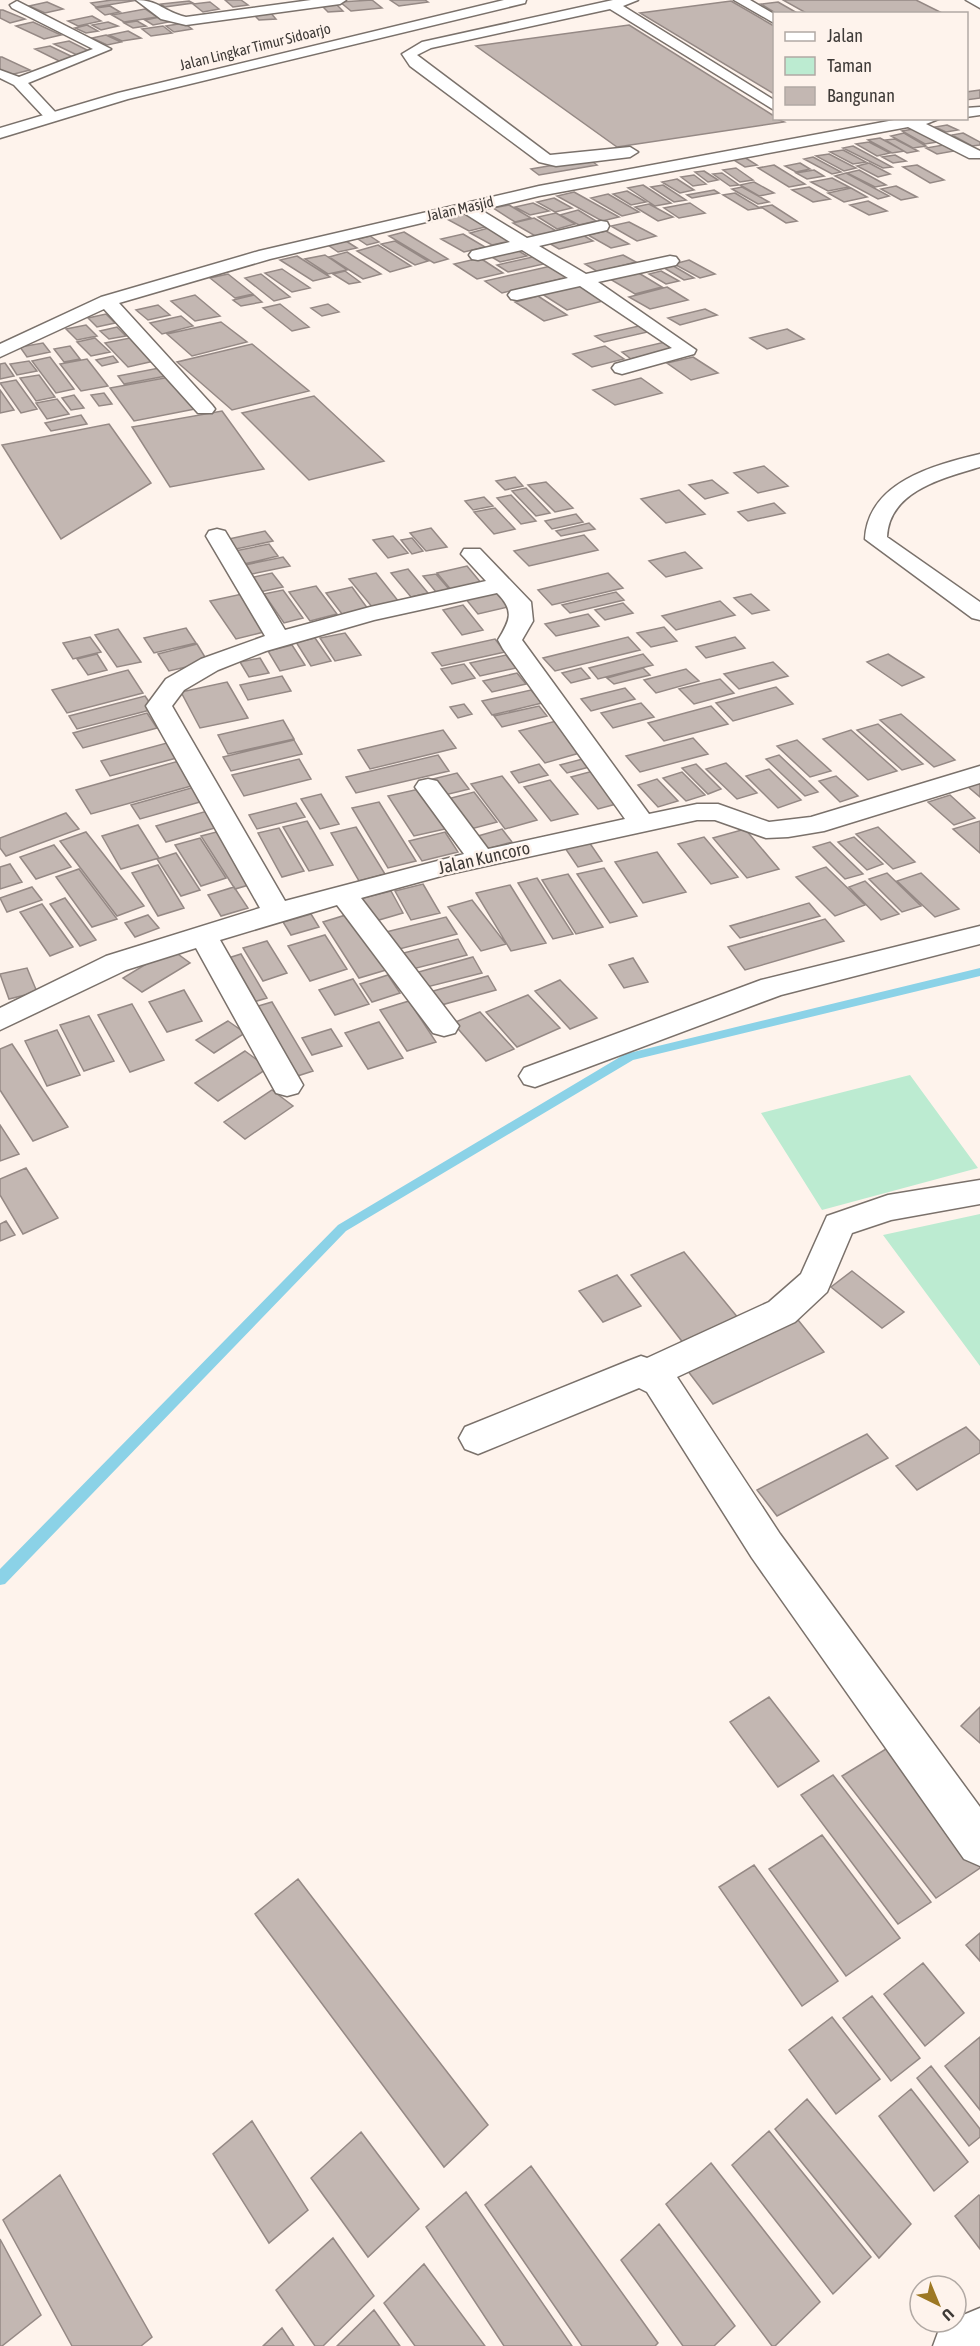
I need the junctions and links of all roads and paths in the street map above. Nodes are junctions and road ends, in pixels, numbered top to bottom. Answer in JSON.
{"nodes":[{"id":1,"x":143,"y":0,"type":"edge"},
{"id":2,"x":210,"y":0,"type":"edge"},
{"id":3,"x":340,"y":0,"type":"edge"},
{"id":4,"x":520,"y":0,"type":"edge"},
{"id":5,"x":631,"y":0,"type":"edge"},
{"id":6,"x":740,"y":0,"type":"edge"},
{"id":7,"x":973,"y":0,"type":"edge"},
{"id":8,"x":980,"y":4,"type":"edge"},
{"id":9,"x":17,"y":5,"type":"dead end"},
{"id":10,"x":613,"y":5,"type":"junction"},
{"id":11,"x":227,"y":15,"type":"junction"},
{"id":12,"x":773,"y":18,"type":"edge"},
{"id":13,"x":0,"y":73,"type":"edge"},
{"id":14,"x":20,"y":82,"type":"junction"},
{"id":15,"x":773,"y":105,"type":"edge"},
{"id":16,"x":52,"y":117,"type":"junction"},
{"id":17,"x":922,"y":120,"type":"edge"},
{"id":18,"x":910,"y":122,"type":"junction"},
{"id":19,"x":0,"y":133,"type":"edge"},
{"id":20,"x":641,"y":151,"type":"dead end"},
{"id":21,"x":975,"y":155,"type":"dead end"},
{"id":22,"x":465,"y":207,"type":"junction"},
{"id":23,"x":601,"y":226,"type":"dead end"},
{"id":24,"x":526,"y":244,"type":"junction"},
{"id":25,"x":478,"y":255,"type":"dead end"},
{"id":26,"x":670,"y":261,"type":"dead end"},
{"id":27,"x":583,"y":280,"type":"junction"},
{"id":28,"x":517,"y":296,"type":"dead end"},
{"id":29,"x":107,"y":301,"type":"junction"},
{"id":30,"x":0,"y":351,"type":"edge"},
{"id":31,"x":622,"y":368,"type":"dead end"},
{"id":32,"x":205,"y":410,"type":"dead end"},
{"id":33,"x":980,"y":460,"type":"edge"},
{"id":34,"x":217,"y":536,"type":"dead end"},
{"id":35,"x":472,"y":554,"type":"dead end"},
{"id":36,"x":501,"y":585,"type":"junction"},
{"id":37,"x":980,"y":613,"type":"edge"},
{"id":38,"x":278,"y":637,"type":"junction"},
{"id":39,"x":980,"y":774,"type":"edge"},
{"id":40,"x":428,"y":787,"type":"dead end"},
{"id":41,"x":641,"y":822,"type":"junction"},
{"id":42,"x":481,"y":858,"type":"junction"},
{"id":43,"x":344,"y":895,"type":"junction"},
{"id":44,"x":278,"y":912,"type":"junction"},
{"id":45,"x":203,"y":935,"type":"junction"},
{"id":46,"x":980,"y":935,"type":"edge"},
{"id":47,"x":0,"y":1020,"type":"edge"},
{"id":48,"x":444,"y":1026,"type":"dead end"},
{"id":49,"x":535,"y":1076,"type":"dead end"},
{"id":50,"x":287,"y":1085,"type":"dead end"},
{"id":51,"x":980,"y":1192,"type":"edge"},
{"id":52,"x":647,"y":1375,"type":"junction"},
{"id":53,"x":478,"y":1438,"type":"dead end"},
{"id":54,"x":980,"y":1844,"type":"edge"},
{"id":55,"x":980,"y":2334,"type":"edge"},
{"id":56,"x":960,"y":2346,"type":"edge"}],
"edges":[{"from":1,"to":11,"type":"street"},
{"from":2,"to":11,"type":"street"},
{"from":3,"to":11,"type":"street"},
{"from":4,"to":16,"type":"street","name":"Jalan Lingkar Timur Sidoarjo"},
{"from":5,"to":10,"type":"street"},
{"from":6,"to":12,"type":"street"},
{"from":7,"to":8,"type":"street"},
{"from":9,"to":14,"type":"street"},
{"from":10,"to":15,"type":"street"},
{"from":10,"to":20,"type":"street"},
{"from":13,"to":14,"type":"street"},
{"from":14,"to":16,"type":"street"},
{"from":16,"to":19,"type":"street","name":"Jalan Lingkar Timur Sidoarjo"},
{"from":17,"to":18,"type":"street","name":"Jalan Masjid"},
{"from":18,"to":21,"type":"street"},
{"from":18,"to":22,"type":"street","name":"Jalan Masjid"},
{"from":22,"to":24,"type":"street"},
{"from":22,"to":29,"type":"street","name":"Jalan Masjid"},
{"from":23,"to":24,"type":"street"},
{"from":24,"to":25,"type":"street"},
{"from":24,"to":27,"type":"street"},
{"from":26,"to":27,"type":"street"},
{"from":27,"to":28,"type":"street"},
{"from":27,"to":31,"type":"street"},
{"from":29,"to":30,"type":"street","name":"Jalan Masjid"},
{"from":29,"to":32,"type":"street"},
{"from":33,"to":37,"type":"street"},
{"from":34,"to":38,"type":"street"},
{"from":35,"to":36,"type":"street"},
{"from":36,"to":38,"type":"street"},
{"from":36,"to":41,"type":"street"},
{"from":38,"to":44,"type":"street"},
{"from":39,"to":41,"type":"street","name":"Jalan Kuncoro"},
{"from":40,"to":42,"type":"street"},
{"from":41,"to":42,"type":"street","name":"Jalan Kuncoro"},
{"from":42,"to":43,"type":"street","name":"Jalan Kuncoro"},
{"from":43,"to":44,"type":"street","name":"Jalan Kuncoro"},
{"from":43,"to":48,"type":"street"},
{"from":44,"to":45,"type":"street","name":"Jalan Kuncoro"},
{"from":45,"to":47,"type":"street","name":"Jalan Kuncoro"},
{"from":45,"to":50,"type":"street"},
{"from":46,"to":49,"type":"street"},
{"from":51,"to":52,"type":"street"},
{"from":52,"to":53,"type":"street"},
{"from":52,"to":54,"type":"street"},
{"from":55,"to":56,"type":"street"}]}
